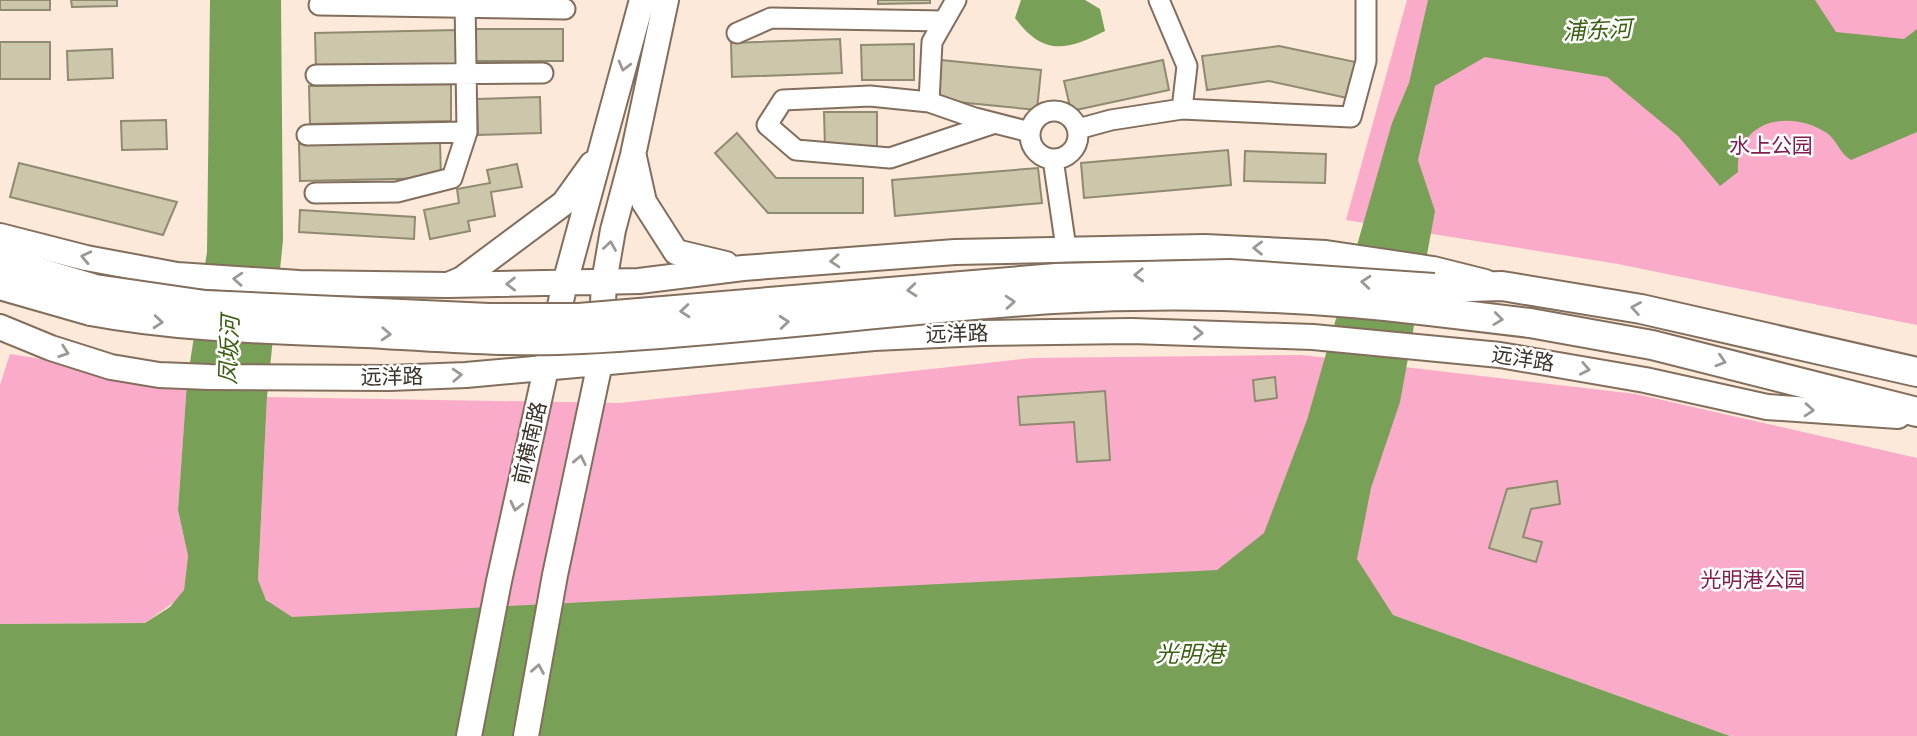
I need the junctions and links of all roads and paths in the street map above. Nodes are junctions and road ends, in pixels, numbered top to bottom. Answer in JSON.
{"nodes":[{"id":1,"x":642,"y":0,"type":"edge"},
{"id":2,"x":666,"y":0,"type":"edge"},
{"id":3,"x":956,"y":0,"type":"edge"},
{"id":4,"x":1159,"y":0,"type":"edge"},
{"id":5,"x":1366,"y":0,"type":"edge"},
{"id":6,"x":465,"y":4,"type":"edge"},
{"id":7,"x":319,"y":5,"type":"dead end"},
{"id":8,"x":565,"y":9,"type":"dead end"},
{"id":9,"x":944,"y":21,"type":"junction"},
{"id":10,"x":737,"y":33,"type":"dead end"},
{"id":11,"x":543,"y":73,"type":"dead end"},
{"id":12,"x":467,"y":74,"type":"junction"},
{"id":13,"x":316,"y":75,"type":"dead end"},
{"id":14,"x":929,"y":102,"type":"junction"},
{"id":15,"x":1182,"y":109,"type":"junction"},
{"id":16,"x":995,"y":123,"type":"junction"},
{"id":17,"x":1078,"y":130,"type":"junction"},
{"id":18,"x":467,"y":132,"type":"junction"},
{"id":19,"x":1031,"y":132,"type":"junction"},
{"id":20,"x":307,"y":135,"type":"dead end"},
{"id":21,"x":601,"y":152,"type":"junction"},
{"id":22,"x":633,"y":155,"type":"junction"},
{"id":23,"x":1053,"y":159,"type":"junction"},
{"id":24,"x":315,"y":193,"type":"dead end"},
{"id":25,"x":0,"y":236,"type":"edge"},
{"id":26,"x":1066,"y":248,"type":"junction"},
{"id":27,"x":0,"y":261,"type":"edge"},
{"id":28,"x":743,"y":268,"type":"junction"},
{"id":29,"x":604,"y":282,"type":"junction"},
{"id":30,"x":565,"y":283,"type":"junction"},
{"id":31,"x":0,"y":285,"type":"edge"},
{"id":32,"x":448,"y":285,"type":"junction"},
{"id":33,"x":1432,"y":289,"type":"junction"},
{"id":34,"x":93,"y":300,"type":"junction"},
{"id":35,"x":1,"y":331,"type":"edge"},
{"id":36,"x":600,"y":363,"type":"junction"},
{"id":37,"x":547,"y":368,"type":"junction"},
{"id":38,"x":1917,"y":372,"type":"edge"},
{"id":39,"x":1917,"y":415,"type":"edge"},
{"id":40,"x":469,"y":736,"type":"edge"},
{"id":41,"x":526,"y":736,"type":"edge"}],
"edges":[{"from":1,"to":21,"type":"main road","name":"前横南路","one_way":true},
{"from":2,"to":22,"type":"main road"},
{"from":3,"to":9,"type":"lane"},
{"from":4,"to":15,"type":"lane"},
{"from":5,"to":15,"type":"lane"},
{"from":6,"to":7,"type":"lane"},
{"from":6,"to":8,"type":"lane"},
{"from":6,"to":12,"type":"lane"},
{"from":9,"to":10,"type":"lane"},
{"from":9,"to":14,"type":"lane"},
{"from":11,"to":12,"type":"lane"},
{"from":12,"to":13,"type":"lane"},
{"from":12,"to":18,"type":"lane"},
{"from":14,"to":16,"type":"lane"},
{"from":14,"to":16,"type":"lane"},
{"from":15,"to":17,"type":"lane"},
{"from":16,"to":19,"type":"lane"},
{"from":17,"to":19,"type":"lane"},
{"from":17,"to":23,"type":"lane"},
{"from":18,"to":20,"type":"lane"},
{"from":18,"to":24,"type":"lane"},
{"from":19,"to":23,"type":"lane"},
{"from":21,"to":30,"type":"main road","name":"前横南路"},
{"from":21,"to":32,"type":"main road","name":"前横南路"},
{"from":22,"to":28,"type":"main road"},
{"from":29,"to":22,"type":"main road","one_way":true},
{"from":23,"to":26,"type":"lane"},
{"from":32,"to":25,"type":"main road","name":"远洋路","one_way":true},
{"from":26,"to":28,"type":"main road","name":"远洋路","one_way":true},
{"from":33,"to":26,"type":"main road","name":"远洋路","one_way":true},
{"from":27,"to":34,"type":"highway"},
{"from":28,"to":29,"type":"main road","name":"远洋路"},
{"from":29,"to":30,"type":"main road","name":"远洋路"},
{"from":29,"to":36,"type":"main road"},
{"from":30,"to":32,"type":"main road","name":"远洋路","one_way":true},
{"from":30,"to":37,"type":"main road","name":"前横南路"},
{"from":31,"to":34,"type":"highway"},
{"from":33,"to":34,"type":"highway","bridge":true},
{"from":38,"to":33,"type":"highway","name":"远洋路","one_way":true},
{"from":33,"to":39,"type":"highway","name":"远洋路","one_way":true},
{"from":35,"to":37,"type":"main road","name":"远洋路","one_way":true},
{"from":36,"to":37,"type":"main road","name":"远洋路"},
{"from":36,"to":39,"type":"main road","name":"远洋路","one_way":true},
{"from":41,"to":36,"type":"main road","one_way":true},
{"from":37,"to":40,"type":"main road","name":"前横南路","one_way":true}]}
